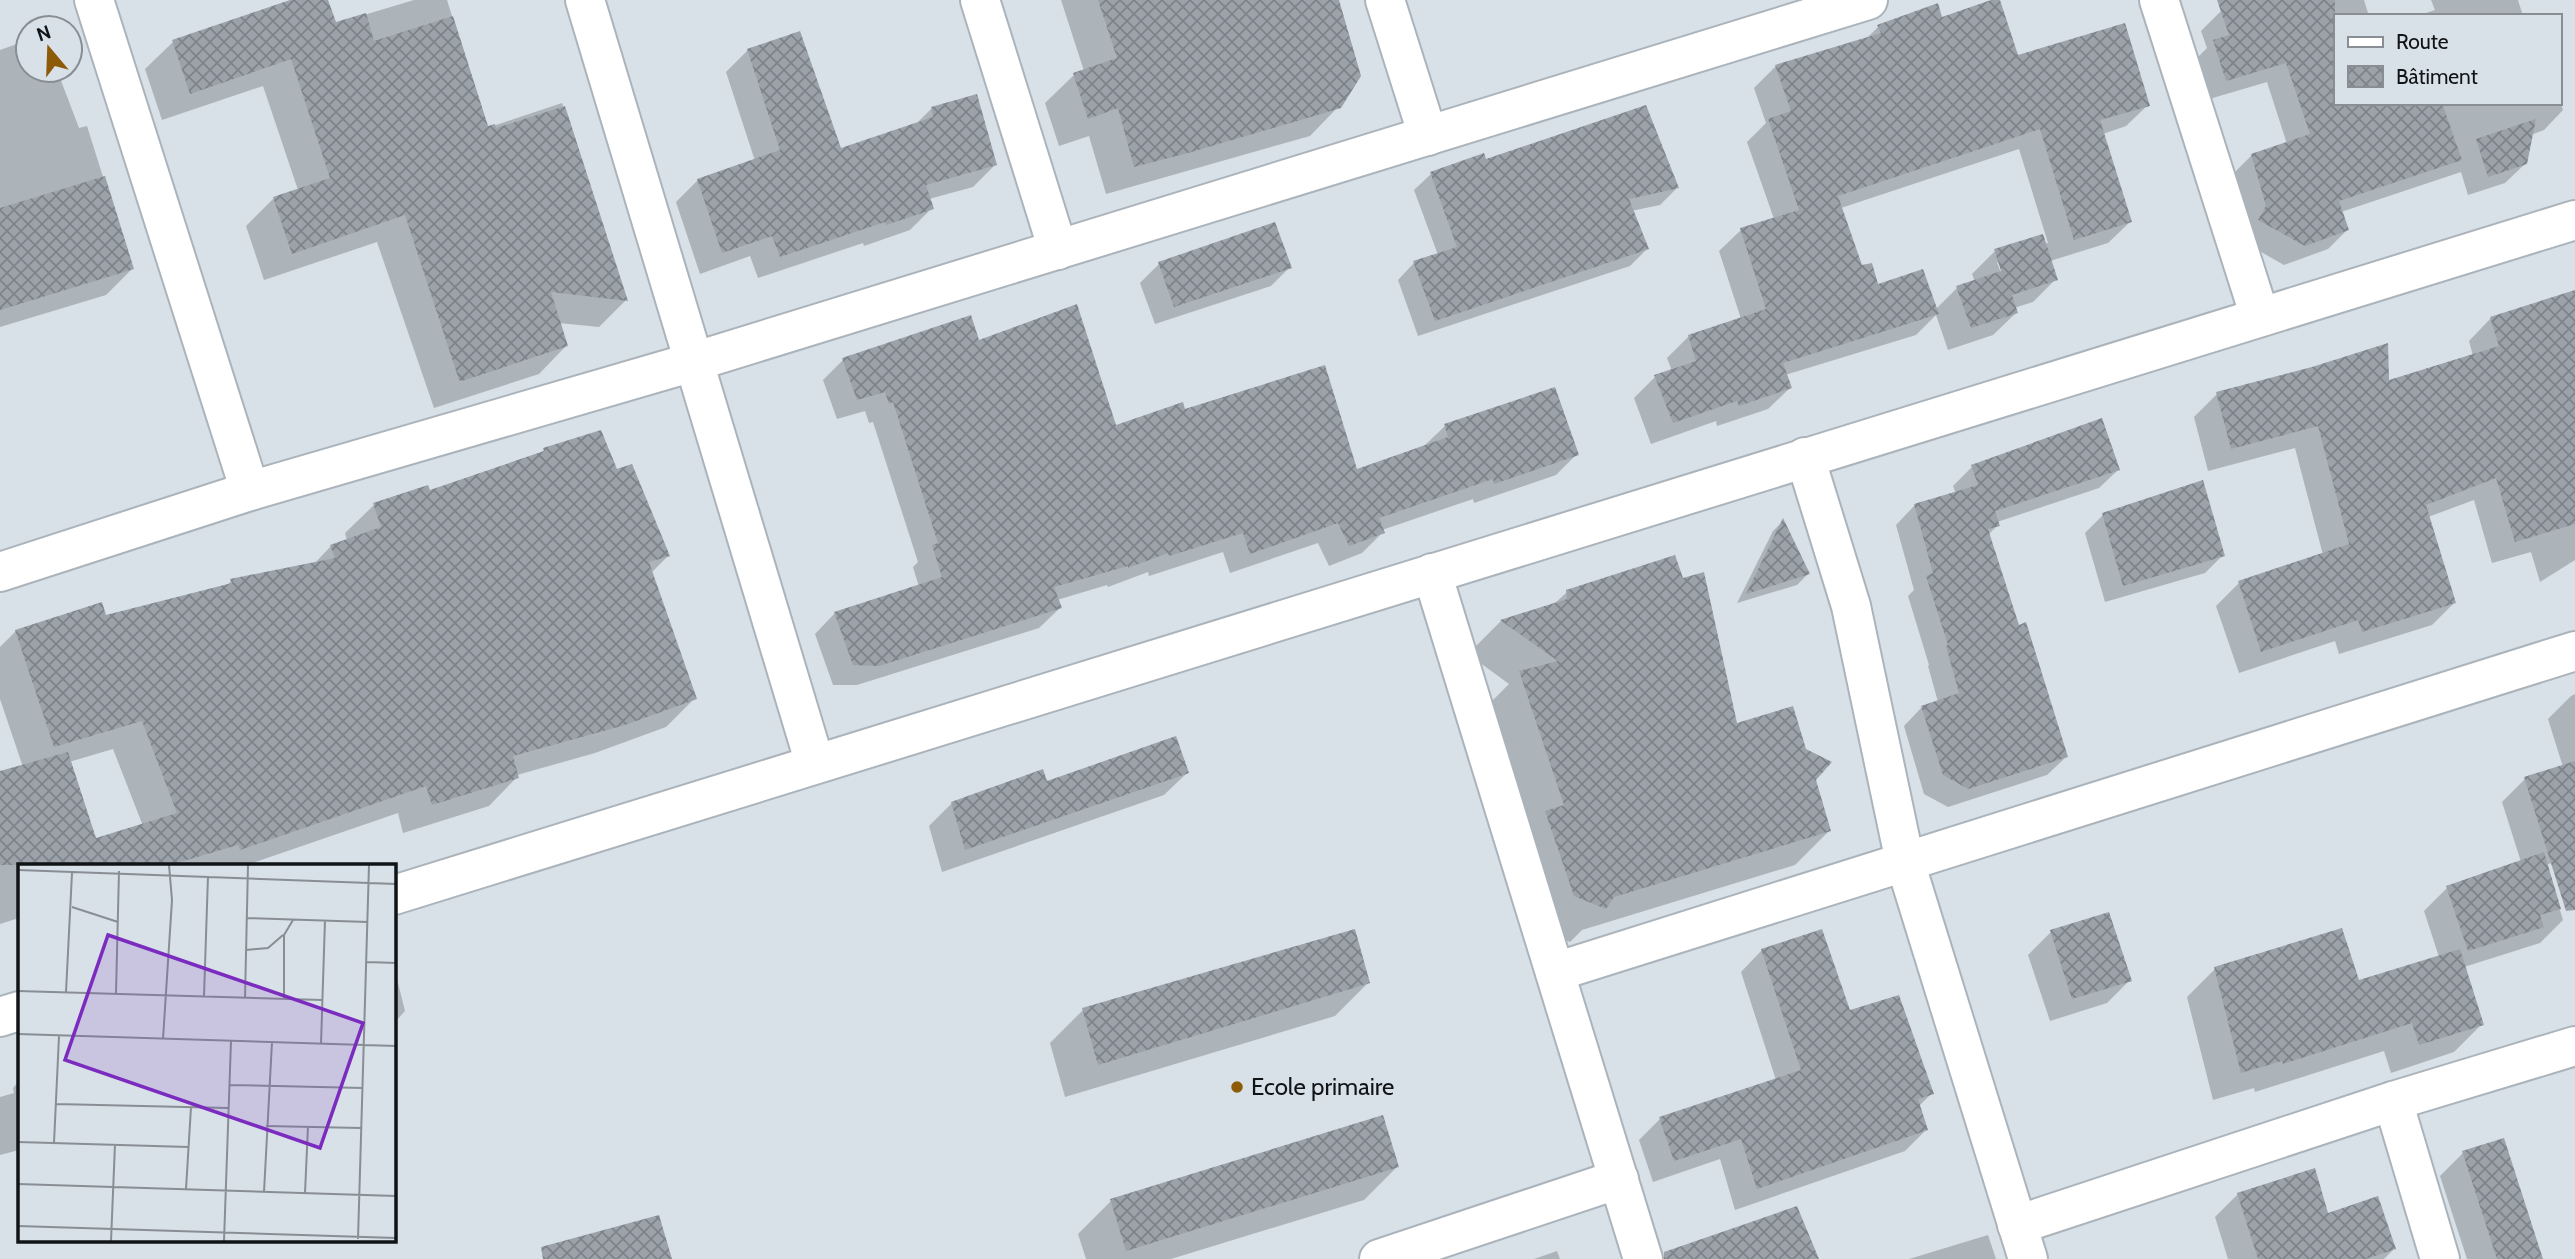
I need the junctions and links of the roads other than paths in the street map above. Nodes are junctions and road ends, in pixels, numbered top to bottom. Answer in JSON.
{"nodes":[{"id":1,"x":94,"y":0,"type":"edge"},
{"id":2,"x":585,"y":0,"type":"edge"},
{"id":3,"x":980,"y":0,"type":"edge"},
{"id":4,"x":1385,"y":0,"type":"edge"},
{"id":5,"x":1868,"y":0,"type":"edge"},
{"id":6,"x":2159,"y":0,"type":"edge"},
{"id":7,"x":1781,"y":13,"type":"edge"},
{"id":8,"x":1428,"y":136,"type":"junction"},
{"id":9,"x":2575,"y":220,"type":"edge"},
{"id":10,"x":1058,"y":250,"type":"junction"},
{"id":11,"x":2260,"y":317,"type":"junction"},
{"id":12,"x":693,"y":362,"type":"junction"},
{"id":13,"x":1805,"y":457,"type":"junction"},
{"id":14,"x":250,"y":491,"type":"junction"},
{"id":15,"x":0,"y":572,"type":"edge"},
{"id":16,"x":1432,"y":573,"type":"junction"},
{"id":17,"x":2575,"y":651,"type":"edge"},
{"id":18,"x":815,"y":764,"type":"junction"},
{"id":19,"x":1905,"y":862,"type":"junction"},
{"id":20,"x":396,"y":894,"type":"edge"},
{"id":21,"x":1555,"y":972,"type":"junction"},
{"id":22,"x":18,"y":1011,"type":"edge"},
{"id":23,"x":0,"y":1017,"type":"edge"},
{"id":24,"x":2575,"y":1046,"type":"edge"},
{"id":25,"x":2393,"y":1101,"type":"junction"},
{"id":26,"x":1619,"y":1179,"type":"junction"},
{"id":27,"x":2023,"y":1242,"type":"edge"},
{"id":28,"x":1379,"y":1259,"type":"edge"},
{"id":29,"x":1643,"y":1259,"type":"edge"},
{"id":30,"x":2440,"y":1259,"type":"edge"}],
"edges":[{"from":1,"to":14,"type":"street"},
{"from":2,"to":12,"type":"street"},
{"from":3,"to":10,"type":"street"},
{"from":4,"to":8,"type":"street"},
{"from":5,"to":7,"type":"street"},
{"from":6,"to":11,"type":"street"},
{"from":7,"to":8,"type":"street"},
{"from":8,"to":10,"type":"street"},
{"from":9,"to":11,"type":"street"},
{"from":10,"to":12,"type":"street"},
{"from":11,"to":13,"type":"street"},
{"from":12,"to":14,"type":"street"},
{"from":12,"to":18,"type":"street"},
{"from":13,"to":16,"type":"street"},
{"from":13,"to":19,"type":"street"},
{"from":14,"to":15,"type":"street"},
{"from":16,"to":18,"type":"street"},
{"from":16,"to":21,"type":"street"},
{"from":17,"to":19,"type":"street"},
{"from":18,"to":20,"type":"street"},
{"from":19,"to":21,"type":"street"},
{"from":19,"to":27,"type":"street"},
{"from":21,"to":26,"type":"street"},
{"from":22,"to":23,"type":"street"},
{"from":24,"to":25,"type":"street"},
{"from":25,"to":27,"type":"street"},
{"from":25,"to":30,"type":"street"},
{"from":26,"to":28,"type":"street"},
{"from":26,"to":29,"type":"street"}]}
